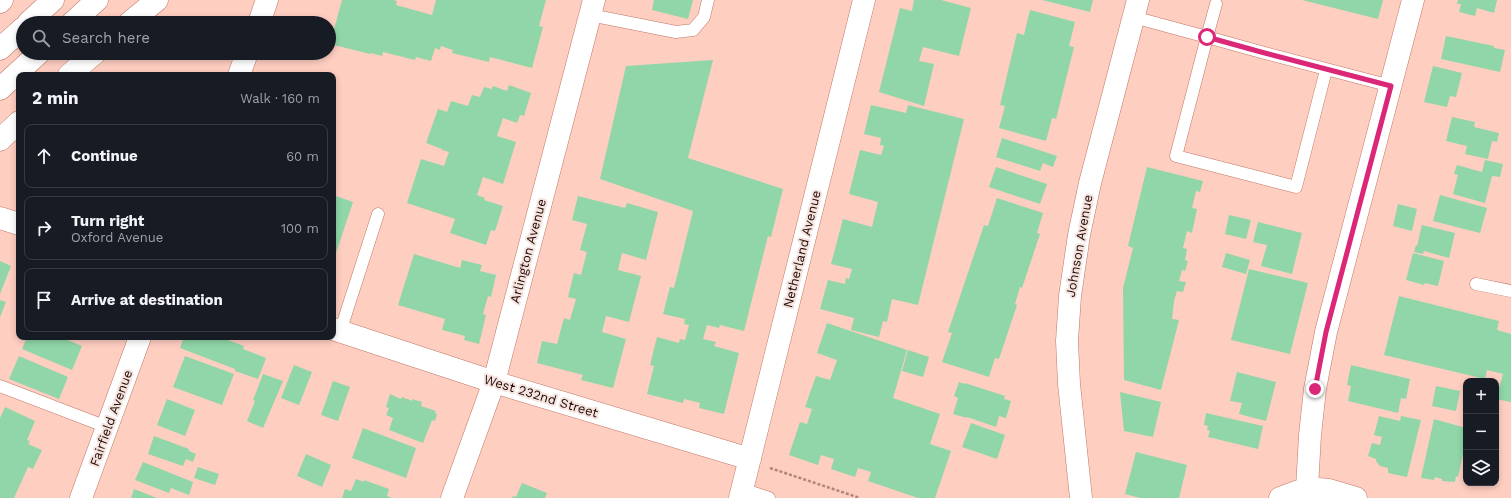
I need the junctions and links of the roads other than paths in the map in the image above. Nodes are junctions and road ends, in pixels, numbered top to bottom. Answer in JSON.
{"nodes":[{"id":1,"x":53,"y":0,"type":"edge"},
{"id":2,"x":97,"y":0,"type":"edge"},
{"id":3,"x":157,"y":0,"type":"edge"},
{"id":4,"x":267,"y":0,"type":"edge"},
{"id":5,"x":708,"y":0,"type":"edge"},
{"id":6,"x":864,"y":0,"type":"edge"},
{"id":7,"x":1413,"y":0,"type":"edge"},
{"id":8,"x":1216,"y":4,"type":"dead end"},
{"id":9,"x":592,"y":7,"type":"edge"},
{"id":10,"x":1136,"y":8,"type":"edge"},
{"id":11,"x":36,"y":16,"type":"edge"},
{"id":12,"x":80,"y":16,"type":"edge"},
{"id":13,"x":138,"y":16,"type":"edge"},
{"id":14,"x":261,"y":16,"type":"edge"},
{"id":15,"x":16,"y":34,"type":"edge"},
{"id":16,"x":1207,"y":37,"type":"junction"},
{"id":17,"x":0,"y":49,"type":"edge"},
{"id":18,"x":32,"y":60,"type":"edge"},
{"id":19,"x":87,"y":60,"type":"edge"},
{"id":20,"x":244,"y":60,"type":"edge"},
{"id":21,"x":1326,"y":70,"type":"junction"},
{"id":22,"x":19,"y":72,"type":"edge"},
{"id":23,"x":73,"y":72,"type":"edge"},
{"id":24,"x":240,"y":72,"type":"edge"},
{"id":25,"x":16,"y":75,"type":"edge"},
{"id":26,"x":1391,"y":86,"type":"junction"},
{"id":27,"x":0,"y":89,"type":"edge"},
{"id":28,"x":16,"y":125,"type":"edge"},
{"id":29,"x":0,"y":140,"type":"edge"},
{"id":30,"x":378,"y":214,"type":"dead end"},
{"id":31,"x":0,"y":218,"type":"edge"},
{"id":32,"x":16,"y":223,"type":"edge"},
{"id":33,"x":1476,"y":284,"type":"dead end"},
{"id":34,"x":1511,"y":291,"type":"edge"},
{"id":35,"x":336,"y":331,"type":"edge"},
{"id":36,"x":139,"y":340,"type":"edge"},
{"id":37,"x":494,"y":382,"type":"junction"},
{"id":38,"x":0,"y":386,"type":"edge"},
{"id":39,"x":107,"y":426,"type":"junction"},
{"id":40,"x":758,"y":463,"type":"junction"},
{"id":41,"x":1307,"y":488,"type":"junction"},
{"id":42,"x":741,"y":494,"type":"edge"},
{"id":43,"x":81,"y":498,"type":"edge"},
{"id":44,"x":452,"y":498,"type":"edge"},
{"id":45,"x":769,"y":498,"type":"edge"},
{"id":46,"x":1081,"y":498,"type":"edge"},
{"id":47,"x":1280,"y":498,"type":"edge"},
{"id":48,"x":1356,"y":498,"type":"edge"}],
"edges":[{"from":1,"to":11,"type":"main road"},
{"from":2,"to":12,"type":"main road"},
{"from":3,"to":13,"type":"main road"},
{"from":4,"to":14,"type":"main road"},
{"from":5,"to":9,"type":"lane"},
{"from":6,"to":40,"type":"main road","name":"Netherland Avenue"},
{"from":7,"to":26,"type":"main road"},
{"from":8,"to":16,"type":"lane"},
{"from":9,"to":37,"type":"main road","name":"Arlington Avenue"},
{"from":10,"to":16,"type":"lane"},
{"from":10,"to":46,"type":"main road","name":"Johnson Avenue"},
{"from":15,"to":17,"type":"main road"},
{"from":16,"to":21,"type":"lane"},
{"from":16,"to":21,"type":"lane"},
{"from":18,"to":22,"type":"main road"},
{"from":19,"to":23,"type":"main road"},
{"from":20,"to":24,"type":"main road"},
{"from":21,"to":26,"type":"lane"},
{"from":25,"to":27,"type":"main road"},
{"from":26,"to":41,"type":"main road"},
{"from":28,"to":29,"type":"main road"},
{"from":30,"to":35,"type":"lane"},
{"from":31,"to":32,"type":"main road"},
{"from":33,"to":34,"type":"lane"},
{"from":35,"to":37,"type":"main road","name":"West 232nd Street"},
{"from":36,"to":39,"type":"main road","name":"Fairfield Avenue"},
{"from":37,"to":40,"type":"main road","name":"West 232nd Street"},
{"from":37,"to":44,"type":"main road","name":"Arlington Avenue"},
{"from":38,"to":39,"type":"lane"},
{"from":39,"to":43,"type":"main road","name":"Fairfield Avenue"},
{"from":40,"to":42,"type":"main road","name":"Netherland Avenue"},
{"from":41,"to":47,"type":"main road"},
{"from":41,"to":48,"type":"main road"},
{"from":42,"to":45,"type":"lane"}]}
